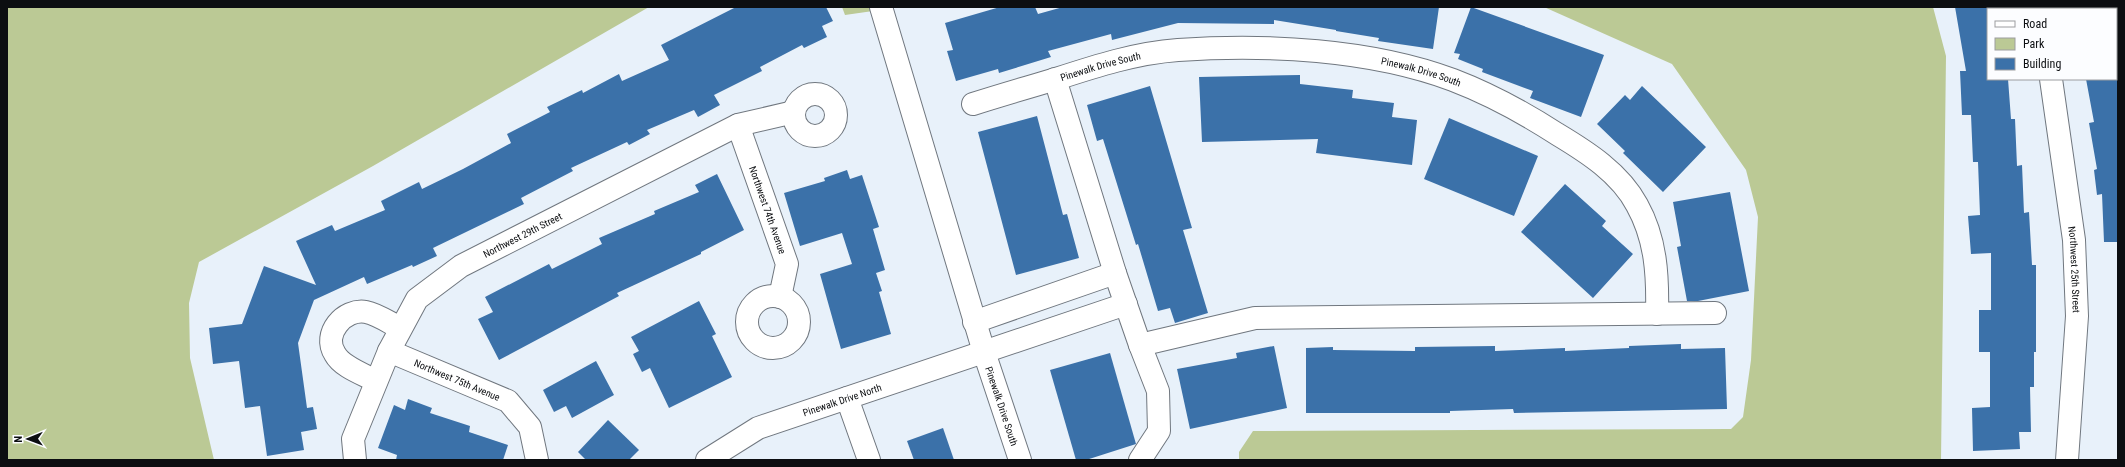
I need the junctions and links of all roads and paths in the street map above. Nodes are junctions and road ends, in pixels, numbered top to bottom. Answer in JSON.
{"nodes":[{"id":1,"x":881,"y":7,"type":"edge"},
{"id":2,"x":1055,"y":79,"type":"junction"},
{"id":3,"x":2051,"y":80,"type":"edge"},
{"id":4,"x":973,"y":104,"type":"dead end"},
{"id":5,"x":794,"y":112,"type":"dead end"},
{"id":6,"x":738,"y":125,"type":"junction"},
{"id":7,"x":1115,"y":273,"type":"junction"},
{"id":8,"x":780,"y":297,"type":"dead end"},
{"id":9,"x":1126,"y":304,"type":"junction"},
{"id":10,"x":1715,"y":313,"type":"dead end"},
{"id":11,"x":1657,"y":314,"type":"junction"},
{"id":12,"x":974,"y":322,"type":"junction"},
{"id":13,"x":400,"y":328,"type":"junction"},
{"id":14,"x":1140,"y":344,"type":"junction"},
{"id":15,"x":389,"y":351,"type":"junction"},
{"id":16,"x":984,"y":352,"type":"junction"},
{"id":17,"x":376,"y":381,"type":"junction"},
{"id":18,"x":847,"y":398,"type":"junction"},
{"id":19,"x":355,"y":460,"type":"edge"},
{"id":20,"x":537,"y":460,"type":"edge"},
{"id":21,"x":707,"y":460,"type":"edge"},
{"id":22,"x":869,"y":460,"type":"edge"},
{"id":23,"x":1020,"y":460,"type":"edge"},
{"id":24,"x":1140,"y":460,"type":"edge"},
{"id":25,"x":2067,"y":460,"type":"edge"}],
"edges":[{"from":1,"to":12,"type":"street","name":"Pinewalk Drive South"},
{"from":2,"to":4,"type":"street","name":"Pinewalk Drive South"},
{"from":2,"to":7,"type":"street","name":"Pinewalk Drive South"},
{"from":2,"to":11,"type":"street","name":"Pinewalk Drive South"},
{"from":3,"to":25,"type":"street","name":"Northwest 25th Street"},
{"from":5,"to":6,"type":"street","name":"Northwest 29th Street"},
{"from":6,"to":8,"type":"street","name":"Northwest 74th Avenue"},
{"from":6,"to":13,"type":"street","name":"Northwest 29th Street"},
{"from":7,"to":9,"type":"street","name":"Pinewalk Drive South"},
{"from":7,"to":12,"type":"street"},
{"from":9,"to":14,"type":"street","name":"Pinewalk Drive South"},
{"from":9,"to":16,"type":"street"},
{"from":10,"to":11,"type":"street"},
{"from":11,"to":14,"type":"street"},
{"from":12,"to":16,"type":"street","name":"Pinewalk Drive South"},
{"from":13,"to":15,"type":"street","name":"Northwest 29th Street"},
{"from":13,"to":17,"type":"street"},
{"from":14,"to":24,"type":"street","name":"Pinewalk Drive South"},
{"from":15,"to":17,"type":"street","name":"Northwest 29th Street"},
{"from":15,"to":20,"type":"street","name":"Northwest 75th Avenue"},
{"from":16,"to":18,"type":"street","name":"Pinewalk Drive North"},
{"from":16,"to":23,"type":"street","name":"Pinewalk Drive South"},
{"from":17,"to":19,"type":"street","name":"Northwest 29th Street"},
{"from":18,"to":21,"type":"street","name":"Pinewalk Drive North"},
{"from":18,"to":22,"type":"street"}]}
